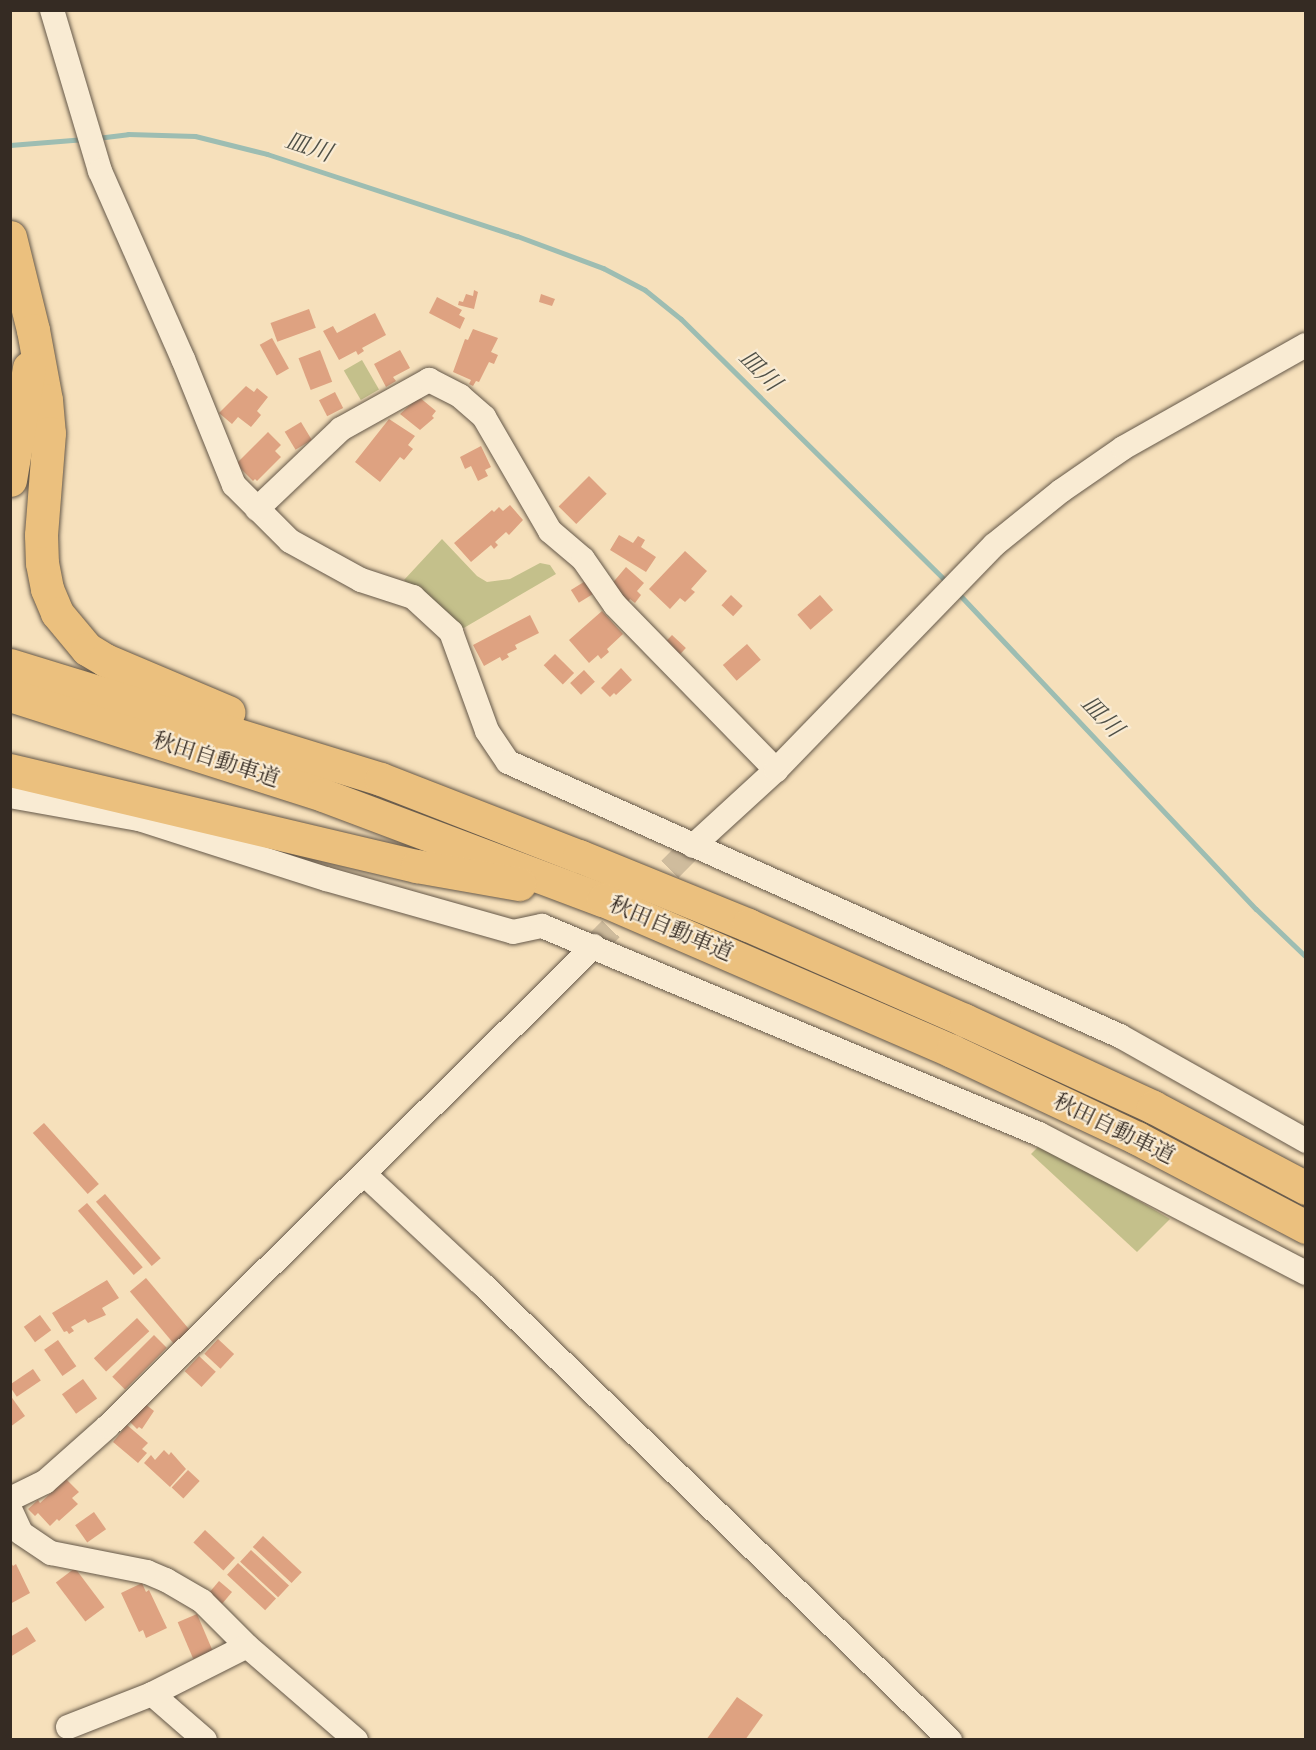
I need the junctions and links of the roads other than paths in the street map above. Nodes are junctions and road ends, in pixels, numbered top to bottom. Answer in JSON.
{"nodes":[{"id":1,"x":52,"y":10,"type":"edge"},
{"id":2,"x":10,"y":237,"type":"edge"},
{"id":3,"x":33,"y":330,"type":"junction"},
{"id":4,"x":1305,"y":345,"type":"edge"},
{"id":5,"x":10,"y":480,"type":"edge"},
{"id":6,"x":257,"y":508,"type":"junction"},
{"id":7,"x":10,"y":665,"type":"edge"},
{"id":8,"x":10,"y":695,"type":"edge"},
{"id":9,"x":10,"y":770,"type":"edge"},
{"id":10,"x":776,"y":770,"type":"junction"},
{"id":11,"x":381,"y":779,"type":"junction"},
{"id":12,"x":10,"y":796,"type":"edge"},
{"id":13,"x":693,"y":846,"type":"junction"},
{"id":14,"x":603,"y":900,"type":"junction"},
{"id":15,"x":594,"y":946,"type":"junction"},
{"id":16,"x":1305,"y":1141,"type":"edge"},
{"id":17,"x":364,"y":1174,"type":"junction"},
{"id":18,"x":1305,"y":1188,"type":"edge"},
{"id":19,"x":1305,"y":1227,"type":"edge"},
{"id":20,"x":1305,"y":1274,"type":"edge"},
{"id":21,"x":10,"y":1499,"type":"edge"},
{"id":22,"x":10,"y":1509,"type":"edge"},
{"id":23,"x":247,"y":1646,"type":"junction"},
{"id":24,"x":152,"y":1694,"type":"junction"},
{"id":25,"x":68,"y":1726,"type":"dead end"},
{"id":26,"x":205,"y":1740,"type":"edge"},
{"id":27,"x":356,"y":1740,"type":"edge"},
{"id":28,"x":950,"y":1740,"type":"edge"}],
"edges":[{"from":1,"to":6,"type":"street"},
{"from":2,"to":3,"type":"highway"},
{"from":3,"to":5,"type":"highway"},
{"from":3,"to":11,"type":"highway"},
{"from":4,"to":10,"type":"street"},
{"from":6,"to":10,"type":"street"},
{"from":6,"to":13,"type":"street"},
{"from":7,"to":11,"type":"highway","name":"秋田自動車道"},
{"from":8,"to":14,"type":"highway","name":"秋田自動車道"},
{"from":9,"to":14,"type":"highway"},
{"from":10,"to":13,"type":"street"},
{"from":11,"to":18,"type":"highway","name":"秋田自動車道"},
{"from":12,"to":15,"type":"street"},
{"from":13,"to":16,"type":"street"},
{"from":14,"to":19,"type":"highway","name":"秋田自動車道"},
{"from":15,"to":17,"type":"street"},
{"from":15,"to":20,"type":"street"},
{"from":17,"to":21,"type":"street"},
{"from":17,"to":28,"type":"street"},
{"from":22,"to":23,"type":"street"},
{"from":23,"to":24,"type":"street"},
{"from":23,"to":27,"type":"street"},
{"from":24,"to":25,"type":"street"},
{"from":24,"to":26,"type":"street"}]}
